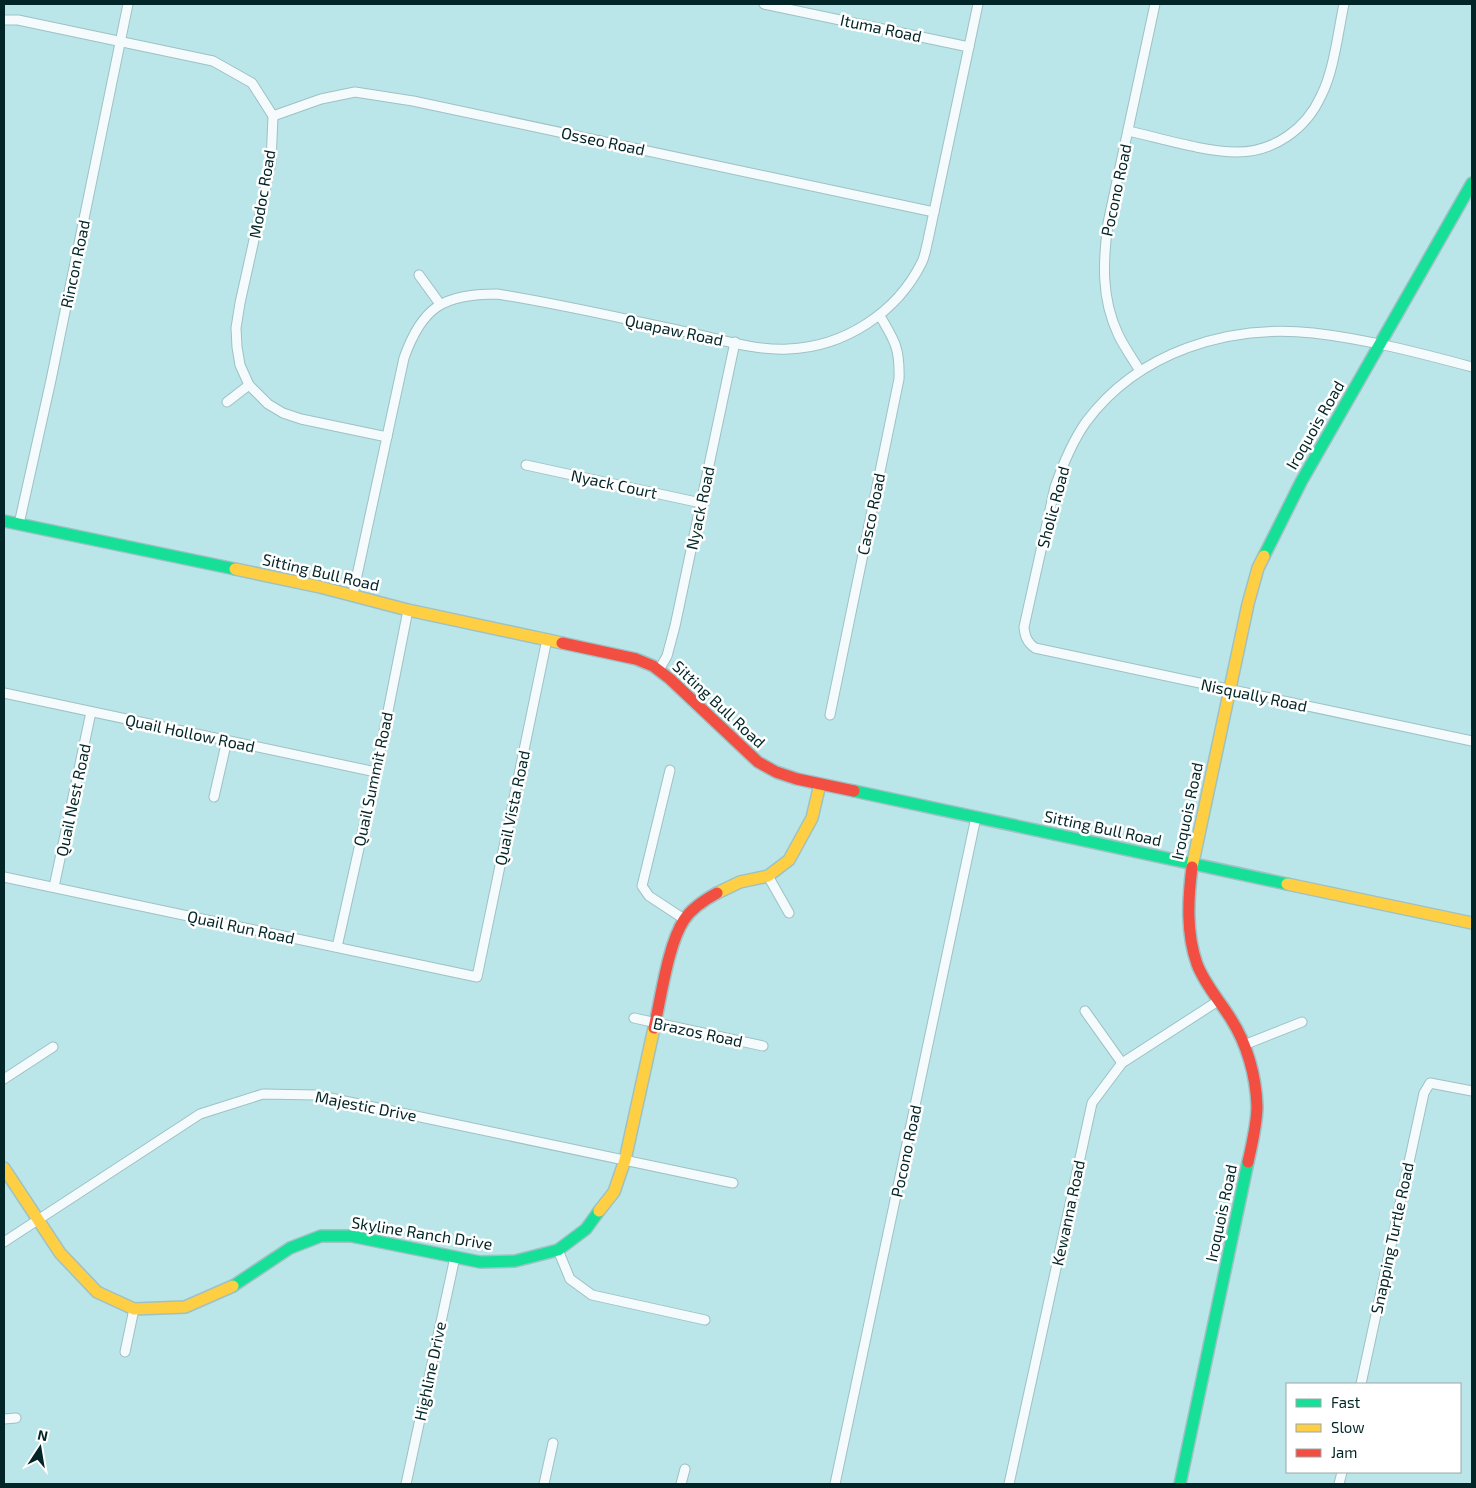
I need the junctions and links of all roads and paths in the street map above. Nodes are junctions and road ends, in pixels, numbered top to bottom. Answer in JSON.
{"nodes":[{"id":1,"x":128,"y":4,"type":"edge"},
{"id":2,"x":764,"y":4,"type":"edge"},
{"id":3,"x":978,"y":4,"type":"edge"},
{"id":4,"x":1155,"y":4,"type":"edge"},
{"id":5,"x":1344,"y":4,"type":"edge"},
{"id":6,"x":4,"y":20,"type":"edge"},
{"id":7,"x":120,"y":41,"type":"junction"},
{"id":8,"x":969,"y":47,"type":"junction"},
{"id":9,"x":273,"y":116,"type":"junction"},
{"id":10,"x":1128,"y":131,"type":"junction"},
{"id":11,"x":1472,"y":183,"type":"edge"},
{"id":12,"x":934,"y":212,"type":"junction"},
{"id":13,"x":419,"y":276,"type":"dead end"},
{"id":14,"x":440,"y":304,"type":"junction"},
{"id":15,"x":880,"y":316,"type":"junction"},
{"id":16,"x":735,"y":342,"type":"junction"},
{"id":17,"x":1380,"y":345,"type":"junction"},
{"id":18,"x":1472,"y":367,"type":"edge"},
{"id":19,"x":1140,"y":371,"type":"junction"},
{"id":20,"x":249,"y":384,"type":"junction"},
{"id":21,"x":228,"y":402,"type":"dead end"},
{"id":22,"x":387,"y":438,"type":"junction"},
{"id":23,"x":526,"y":465,"type":"dead end"},
{"id":24,"x":701,"y":503,"type":"junction"},
{"id":25,"x":4,"y":521,"type":"edge"},
{"id":26,"x":19,"y":524,"type":"junction"},
{"id":27,"x":353,"y":594,"type":"junction"},
{"id":28,"x":408,"y":610,"type":"junction"},
{"id":29,"x":547,"y":640,"type":"junction"},
{"id":30,"x":1035,"y":648,"type":"joint"},
{"id":31,"x":659,"y":670,"type":"junction"},
{"id":32,"x":1229,"y":690,"type":"junction"},
{"id":33,"x":4,"y":693,"type":"edge"},
{"id":34,"x":91,"y":712,"type":"junction"},
{"id":35,"x":830,"y":715,"type":"dead end"},
{"id":36,"x":227,"y":740,"type":"junction"},
{"id":37,"x":1472,"y":741,"type":"edge"},
{"id":38,"x":670,"y":770,"type":"dead end"},
{"id":39,"x":376,"y":772,"type":"junction"},
{"id":40,"x":820,"y":784,"type":"junction"},
{"id":41,"x":214,"y":797,"type":"dead end"},
{"id":42,"x":976,"y":817,"type":"junction"},
{"id":43,"x":1192,"y":864,"type":"junction"},
{"id":44,"x":768,"y":876,"type":"junction"},
{"id":45,"x":4,"y":877,"type":"edge"},
{"id":46,"x":54,"y":887,"type":"junction"},
{"id":47,"x":789,"y":913,"type":"dead end"},
{"id":48,"x":684,"y":919,"type":"junction"},
{"id":49,"x":1472,"y":923,"type":"edge"},
{"id":50,"x":337,"y":947,"type":"junction"},
{"id":51,"x":477,"y":977,"type":"joint"},
{"id":52,"x":1218,"y":1001,"type":"junction"},
{"id":53,"x":1085,"y":1011,"type":"dead end"},
{"id":54,"x":634,"y":1018,"type":"dead end"},
{"id":55,"x":1302,"y":1022,"type":"dead end"},
{"id":56,"x":655,"y":1023,"type":"junction"},
{"id":57,"x":1244,"y":1045,"type":"junction"},
{"id":58,"x":763,"y":1046,"type":"dead end"},
{"id":59,"x":53,"y":1047,"type":"dead end"},
{"id":60,"x":1122,"y":1063,"type":"junction"},
{"id":61,"x":4,"y":1079,"type":"edge"},
{"id":62,"x":1472,"y":1091,"type":"edge"},
{"id":63,"x":625,"y":1160,"type":"junction"},
{"id":64,"x":4,"y":1168,"type":"edge"},
{"id":65,"x":733,"y":1183,"type":"dead end"},
{"id":66,"x":38,"y":1220,"type":"junction"},
{"id":67,"x":4,"y":1242,"type":"edge"},
{"id":68,"x":558,"y":1250,"type":"junction"},
{"id":69,"x":454,"y":1257,"type":"junction"},
{"id":70,"x":134,"y":1308,"type":"junction"},
{"id":71,"x":705,"y":1320,"type":"dead end"},
{"id":72,"x":125,"y":1352,"type":"dead end"},
{"id":73,"x":1361,"y":1383,"type":"edge"},
{"id":74,"x":16,"y":1418,"type":"dead end"},
{"id":75,"x":4,"y":1419,"type":"edge"},
{"id":76,"x":553,"y":1443,"type":"dead end"},
{"id":77,"x":685,"y":1469,"type":"dead end"},
{"id":78,"x":406,"y":1484,"type":"edge"},
{"id":79,"x":544,"y":1484,"type":"edge"},
{"id":80,"x":681,"y":1484,"type":"edge"},
{"id":81,"x":835,"y":1484,"type":"edge"},
{"id":82,"x":1009,"y":1484,"type":"edge"},
{"id":83,"x":1180,"y":1484,"type":"edge"}],
"edges":[{"from":1,"to":7,"type":"street","name":"Rincon Road"},
{"from":2,"to":8,"type":"street","name":"Ituma Road"},
{"from":3,"to":8,"type":"street","name":"Quapaw Road"},
{"from":4,"to":10,"type":"street","name":"Pocono Road"},
{"from":5,"to":10,"type":"street"},
{"from":6,"to":7,"type":"street"},
{"from":7,"to":9,"type":"street"},
{"from":7,"to":26,"type":"street","name":"Rincon Road"},
{"from":8,"to":12,"type":"street","name":"Quapaw Road"},
{"from":9,"to":12,"type":"street","name":"Osseo Road"},
{"from":9,"to":20,"type":"street","name":"Modoc Road"},
{"from":10,"to":19,"type":"street","name":"Pocono Road"},
{"from":11,"to":17,"type":"street","name":"Iroquois Road"},
{"from":12,"to":15,"type":"street","name":"Quapaw Road"},
{"from":13,"to":14,"type":"street"},
{"from":14,"to":16,"type":"street","name":"Quapaw Road"},
{"from":14,"to":22,"type":"street","name":"Quapaw Road"},
{"from":15,"to":16,"type":"street","name":"Quapaw Road"},
{"from":15,"to":35,"type":"street","name":"Casco Road"},
{"from":16,"to":24,"type":"street","name":"Nyack Road"},
{"from":17,"to":18,"type":"street","name":"Sholic Road"},
{"from":17,"to":19,"type":"street","name":"Sholic Road"},
{"from":17,"to":32,"type":"street","name":"Iroquois Road"},
{"from":19,"to":30,"type":"street","name":"Sholic Road"},
{"from":20,"to":21,"type":"street"},
{"from":20,"to":22,"type":"street","name":"Modoc Road"},
{"from":22,"to":27,"type":"street","name":"Quapaw Road"},
{"from":23,"to":24,"type":"street","name":"Nyack Court"},
{"from":24,"to":31,"type":"street","name":"Nyack Road"},
{"from":25,"to":26,"type":"street","name":"Sitting Bull Road"},
{"from":26,"to":27,"type":"street","name":"Sitting Bull Road"},
{"from":27,"to":28,"type":"street","name":"Sitting Bull Road"},
{"from":28,"to":29,"type":"street","name":"Sitting Bull Road"},
{"from":28,"to":39,"type":"street","name":"Quail Summit Road"},
{"from":29,"to":31,"type":"street","name":"Sitting Bull Road"},
{"from":29,"to":51,"type":"street","name":"Quail Vista Road"},
{"from":30,"to":32,"type":"street","name":"Nisqually Road"},
{"from":31,"to":40,"type":"street","name":"Sitting Bull Road"},
{"from":32,"to":37,"type":"street","name":"Nisqually Road"},
{"from":32,"to":43,"type":"street","name":"Iroquois Road"},
{"from":33,"to":34,"type":"street","name":"Quail Hollow Road"},
{"from":34,"to":36,"type":"street","name":"Quail Hollow Road"},
{"from":34,"to":46,"type":"street","name":"Quail Nest Road"},
{"from":36,"to":39,"type":"street","name":"Quail Hollow Road"},
{"from":36,"to":41,"type":"street"},
{"from":38,"to":48,"type":"street"},
{"from":39,"to":50,"type":"street","name":"Quail Summit Road"},
{"from":40,"to":42,"type":"street","name":"Sitting Bull Road"},
{"from":40,"to":44,"type":"street","name":"Skyline Ranch Drive"},
{"from":42,"to":43,"type":"street","name":"Sitting Bull Road"},
{"from":42,"to":81,"type":"street","name":"Pocono Road"},
{"from":43,"to":49,"type":"street","name":"Sitting Bull Road"},
{"from":43,"to":52,"type":"street","name":"Iroquois Road"},
{"from":44,"to":47,"type":"street"},
{"from":44,"to":48,"type":"street","name":"Skyline Ranch Drive"},
{"from":45,"to":46,"type":"street","name":"Quail Run Road"},
{"from":46,"to":50,"type":"street","name":"Quail Run Road"},
{"from":48,"to":56,"type":"street","name":"Skyline Ranch Drive"},
{"from":50,"to":51,"type":"street","name":"Quail Run Road"},
{"from":52,"to":57,"type":"street","name":"Iroquois Road"},
{"from":52,"to":60,"type":"street","name":"Kewanna Road"},
{"from":53,"to":60,"type":"street"},
{"from":54,"to":56,"type":"street","name":"Brazos Road"},
{"from":55,"to":57,"type":"street"},
{"from":56,"to":58,"type":"street","name":"Brazos Road"},
{"from":56,"to":63,"type":"street","name":"Skyline Ranch Drive"},
{"from":57,"to":83,"type":"street","name":"Iroquois Road"},
{"from":59,"to":61,"type":"street"},
{"from":60,"to":82,"type":"street","name":"Kewanna Road"},
{"from":62,"to":73,"type":"street","name":"Snapping Turtle Road"},
{"from":63,"to":65,"type":"street","name":"Majestic Drive"},
{"from":63,"to":66,"type":"street","name":"Majestic Drive"},
{"from":63,"to":68,"type":"street","name":"Skyline Ranch Drive"},
{"from":64,"to":66,"type":"street","name":"Skyline Ranch Drive"},
{"from":66,"to":67,"type":"street","name":"Majestic Drive"},
{"from":66,"to":70,"type":"street","name":"Skyline Ranch Drive"},
{"from":68,"to":69,"type":"street","name":"Skyline Ranch Drive"},
{"from":68,"to":71,"type":"street"},
{"from":69,"to":70,"type":"street","name":"Skyline Ranch Drive"},
{"from":69,"to":78,"type":"street","name":"Highline Drive"},
{"from":70,"to":72,"type":"street"},
{"from":74,"to":75,"type":"street"},
{"from":76,"to":79,"type":"street"},
{"from":77,"to":80,"type":"street"}]}
